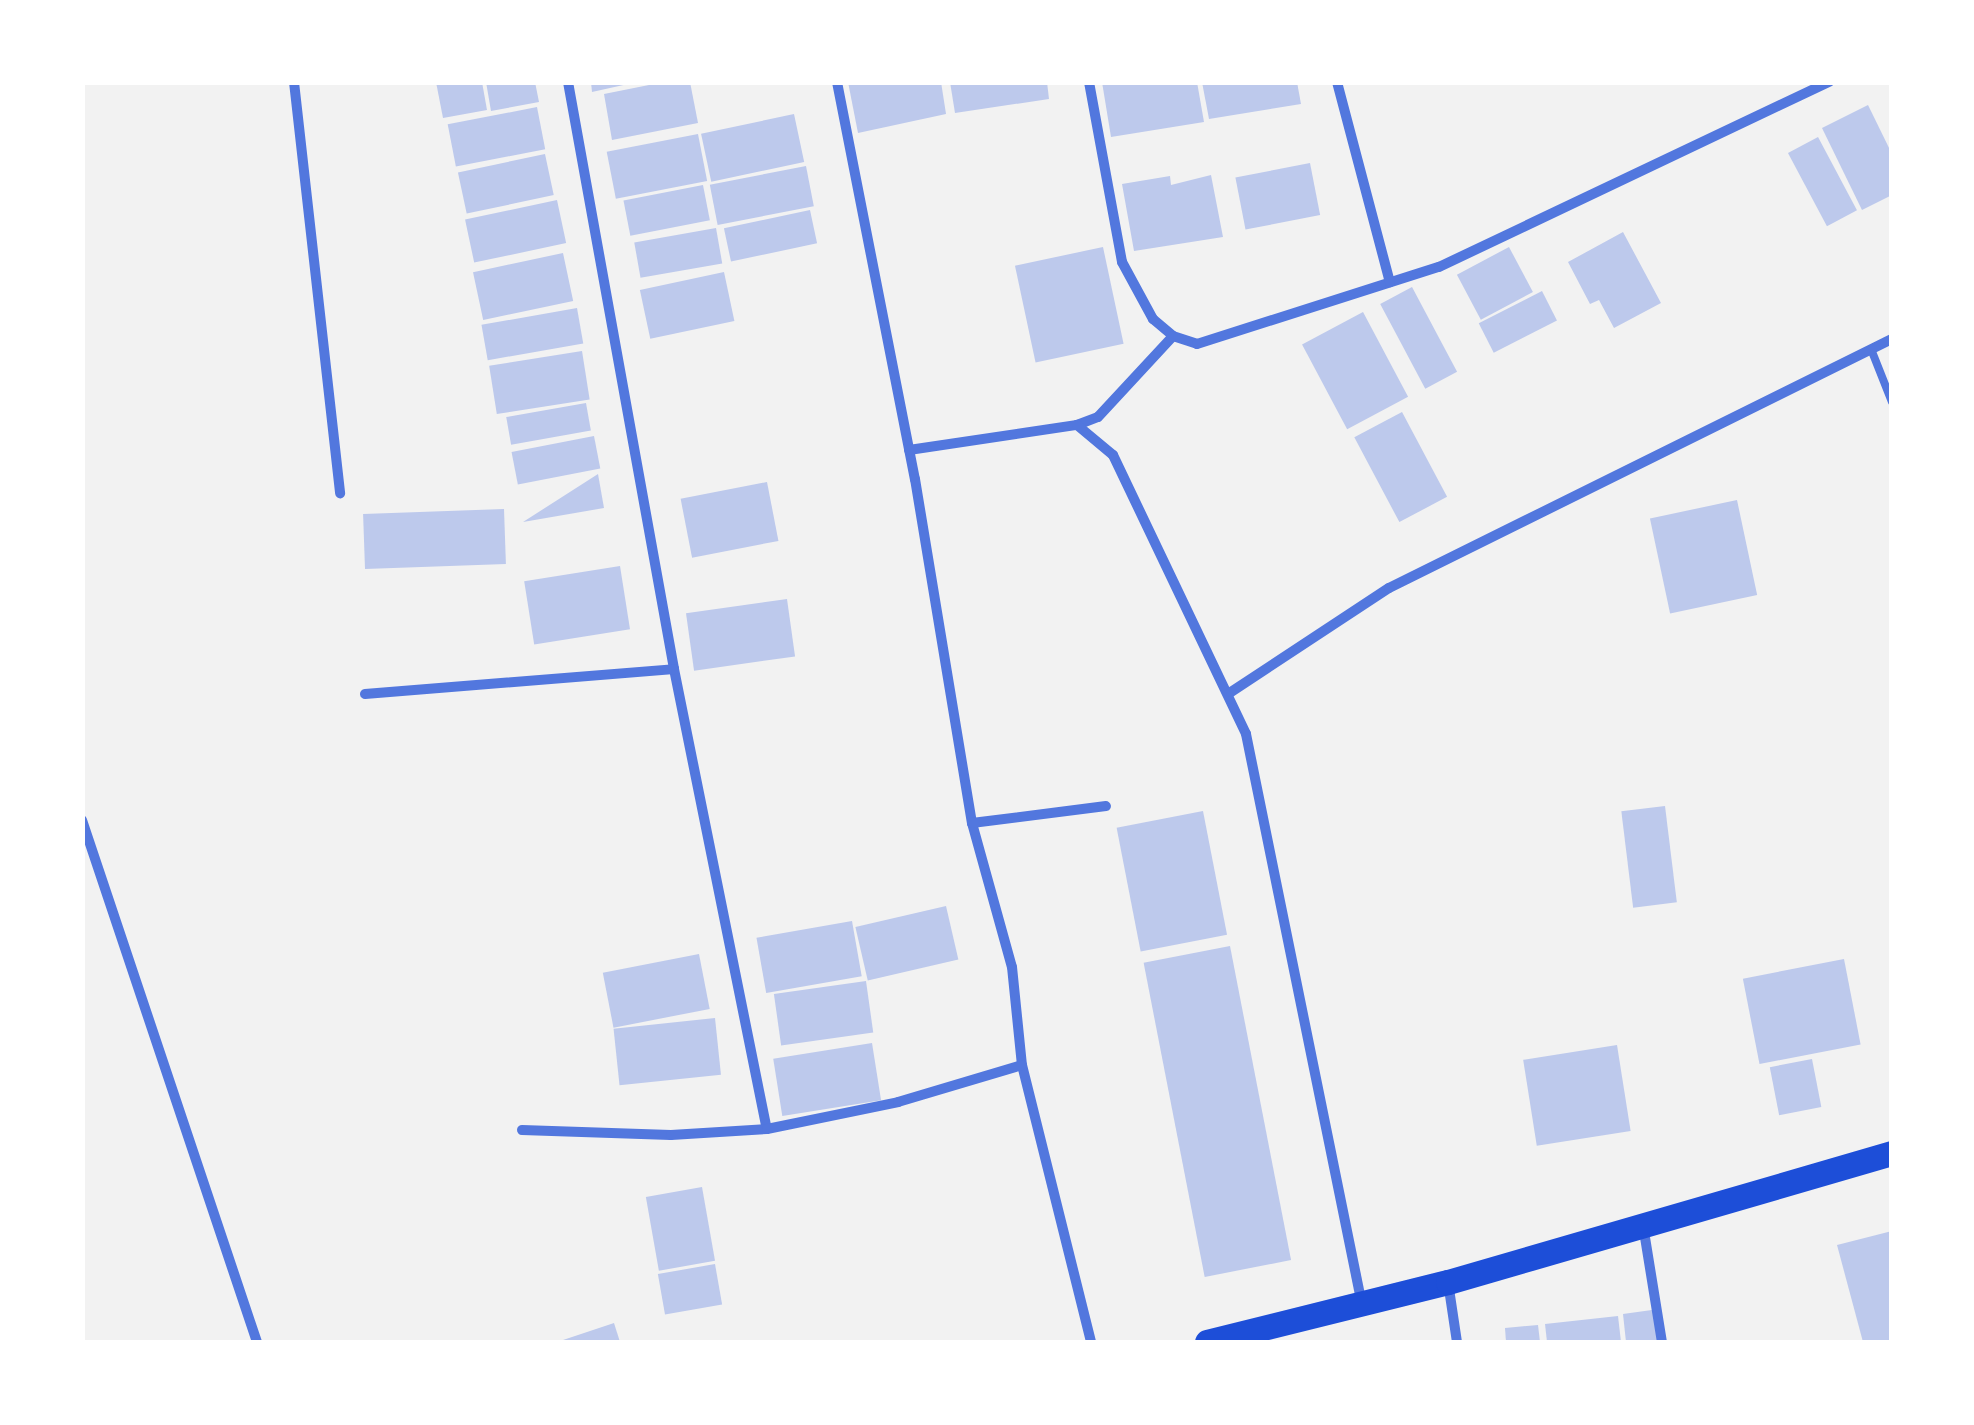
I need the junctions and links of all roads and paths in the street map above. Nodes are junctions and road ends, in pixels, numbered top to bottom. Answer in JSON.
{"nodes":[{"id":1,"x":294,"y":82,"type":"edge"},
{"id":2,"x":568,"y":82,"type":"edge"},
{"id":3,"x":836,"y":82,"type":"edge"},
{"id":4,"x":1089,"y":82,"type":"edge"},
{"id":5,"x":1337,"y":82,"type":"edge"},
{"id":6,"x":1829,"y":82,"type":"edge"},
{"id":7,"x":1390,"y":282,"type":"junction"},
{"id":8,"x":1173,"y":336,"type":"junction"},
{"id":9,"x":1892,"y":339,"type":"edge"},
{"id":10,"x":1871,"y":349,"type":"junction"},
{"id":11,"x":1892,"y":402,"type":"edge"},
{"id":12,"x":1077,"y":425,"type":"junction"},
{"id":13,"x":910,"y":450,"type":"junction"},
{"id":14,"x":340,"y":493,"type":"dead end"},
{"id":15,"x":674,"y":669,"type":"junction"},
{"id":16,"x":1231,"y":692,"type":"junction"},
{"id":17,"x":365,"y":694,"type":"dead end"},
{"id":18,"x":1106,"y":806,"type":"dead end"},
{"id":19,"x":82,"y":820,"type":"edge"},
{"id":20,"x":972,"y":823,"type":"junction"},
{"id":21,"x":1022,"y":1064,"type":"junction"},
{"id":22,"x":768,"y":1129,"type":"junction"},
{"id":23,"x":522,"y":1130,"type":"dead end"},
{"id":24,"x":1892,"y":1153,"type":"edge"},
{"id":25,"x":1642,"y":1222,"type":"junction"},
{"id":26,"x":1448,"y":1282,"type":"junction"},
{"id":27,"x":1362,"y":1304,"type":"junction"},
{"id":28,"x":258,"y":1342,"type":"edge"},
{"id":29,"x":1091,"y":1342,"type":"edge"},
{"id":30,"x":1211,"y":1342,"type":"edge"},
{"id":31,"x":1457,"y":1342,"type":"edge"},
{"id":32,"x":1662,"y":1342,"type":"edge"}],
"edges":[{"from":1,"to":14,"type":"street"},
{"from":2,"to":15,"type":"street"},
{"from":3,"to":13,"type":"street"},
{"from":4,"to":8,"type":"street"},
{"from":5,"to":7,"type":"street"},
{"from":6,"to":7,"type":"street"},
{"from":7,"to":8,"type":"street"},
{"from":8,"to":12,"type":"street"},
{"from":9,"to":10,"type":"street"},
{"from":10,"to":11,"type":"lane"},
{"from":10,"to":16,"type":"street"},
{"from":12,"to":13,"type":"street"},
{"from":12,"to":16,"type":"street"},
{"from":13,"to":20,"type":"street"},
{"from":15,"to":17,"type":"street"},
{"from":15,"to":22,"type":"street"},
{"from":16,"to":27,"type":"street"},
{"from":18,"to":20,"type":"street"},
{"from":19,"to":28,"type":"street"},
{"from":20,"to":21,"type":"street"},
{"from":21,"to":22,"type":"street"},
{"from":21,"to":29,"type":"street"},
{"from":22,"to":23,"type":"street"},
{"from":24,"to":25,"type":"main road"},
{"from":25,"to":26,"type":"main road"},
{"from":25,"to":32,"type":"street"},
{"from":26,"to":27,"type":"main road"},
{"from":26,"to":31,"type":"street"},
{"from":27,"to":30,"type":"main road"}]}
